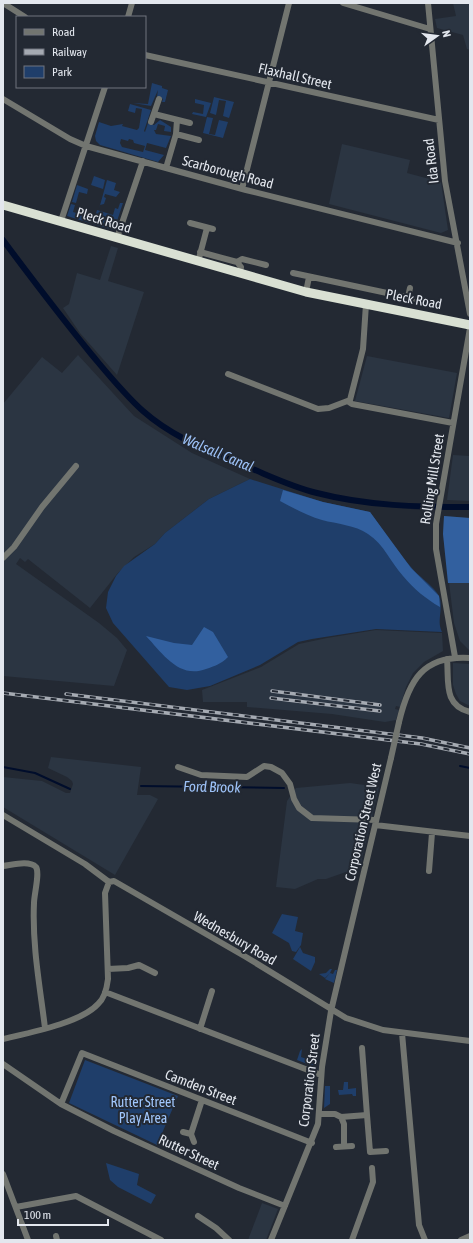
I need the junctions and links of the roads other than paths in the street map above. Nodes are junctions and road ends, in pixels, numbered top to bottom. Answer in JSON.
{"nodes":[{"id":1,"x":3,"y":3,"type":"edge"},
{"id":2,"x":132,"y":3,"type":"edge"},
{"id":3,"x":289,"y":3,"type":"edge"},
{"id":4,"x":342,"y":3,"type":"edge"},
{"id":5,"x":428,"y":3,"type":"edge"},
{"id":6,"x":23,"y":16,"type":"edge"},
{"id":7,"x":128,"y":16,"type":"edge"},
{"id":8,"x":430,"y":29,"type":"junction"},
{"id":9,"x":146,"y":55,"type":"edge"},
{"id":10,"x":269,"y":83,"type":"junction"},
{"id":11,"x":105,"y":88,"type":"edge"},
{"id":12,"x":159,"y":99,"type":"dead end"},
{"id":13,"x":3,"y":100,"type":"edge"},
{"id":14,"x":154,"y":114,"type":"junction"},
{"id":15,"x":176,"y":120,"type":"junction"},
{"id":16,"x":439,"y":120,"type":"junction"},
{"id":17,"x":151,"y":122,"type":"dead end"},
{"id":18,"x":190,"y":123,"type":"dead end"},
{"id":19,"x":176,"y":134,"type":"junction"},
{"id":20,"x":199,"y":140,"type":"dead end"},
{"id":21,"x":86,"y":146,"type":"junction"},
{"id":22,"x":143,"y":161,"type":"junction"},
{"id":23,"x":166,"y":168,"type":"junction"},
{"id":24,"x":242,"y":189,"type":"junction"},
{"id":25,"x":3,"y":205,"type":"edge"},
{"id":26,"x":61,"y":221,"type":"junction"},
{"id":27,"x":190,"y":223,"type":"dead end"},
{"id":28,"x":117,"y":238,"type":"junction"},
{"id":29,"x":458,"y":243,"type":"junction"},
{"id":30,"x":200,"y":252,"type":"junction"},
{"id":31,"x":198,"y":262,"type":"junction"},
{"id":32,"x":237,"y":262,"type":"junction"},
{"id":33,"x":266,"y":265,"type":"dead end"},
{"id":34,"x":240,"y":273,"type":"junction"},
{"id":35,"x":293,"y":273,"type":"dead end"},
{"id":36,"x":309,"y":277,"type":"junction"},
{"id":37,"x":410,"y":288,"type":"dead end"},
{"id":38,"x":306,"y":292,"type":"junction"},
{"id":39,"x":408,"y":297,"type":"junction"},
{"id":40,"x":420,"y":300,"type":"dead end"},
{"id":41,"x":366,"y":304,"type":"junction"},
{"id":42,"x":470,"y":314,"type":"edge"},
{"id":43,"x":470,"y":325,"type":"edge"},
{"id":44,"x":470,"y":328,"type":"edge"},
{"id":45,"x":228,"y":374,"type":"dead end"},
{"id":46,"x":350,"y":400,"type":"junction"},
{"id":47,"x":453,"y":423,"type":"junction"},
{"id":48,"x":76,"y":466,"type":"dead end"},
{"id":49,"x":3,"y":558,"type":"edge"},
{"id":50,"x":455,"y":657,"type":"junction"},
{"id":51,"x":470,"y":658,"type":"edge"},
{"id":52,"x":447,"y":659,"type":"junction"},
{"id":53,"x":470,"y":712,"type":"edge"},
{"id":54,"x":178,"y":767,"type":"dead end"},
{"id":55,"x":3,"y":815,"type":"edge"},
{"id":56,"x":375,"y":822,"type":"junction"},
{"id":57,"x":432,"y":832,"type":"junction"},
{"id":58,"x":470,"y":836,"type":"edge"},
{"id":59,"x":3,"y":866,"type":"edge"},
{"id":60,"x":429,"y":871,"type":"dead end"},
{"id":61,"x":109,"y":882,"type":"junction"},
{"id":62,"x":108,"y":969,"type":"junction"},
{"id":63,"x":155,"y":973,"type":"dead end"},
{"id":64,"x":212,"y":991,"type":"dead end"},
{"id":65,"x":105,"y":992,"type":"junction"},
{"id":66,"x":331,"y":1011,"type":"junction"},
{"id":67,"x":45,"y":1028,"type":"junction"},
{"id":68,"x":200,"y":1029,"type":"junction"},
{"id":69,"x":402,"y":1033,"type":"junction"},
{"id":70,"x":3,"y":1039,"type":"edge"},
{"id":71,"x":470,"y":1041,"type":"edge"},
{"id":72,"x":362,"y":1048,"type":"dead end"},
{"id":73,"x":3,"y":1064,"type":"edge"},
{"id":74,"x":321,"y":1075,"type":"junction"},
{"id":75,"x":202,"y":1100,"type":"junction"},
{"id":76,"x":61,"y":1104,"type":"junction"},
{"id":77,"x":320,"y":1114,"type":"junction"},
{"id":78,"x":366,"y":1115,"type":"junction"},
{"id":79,"x":341,"y":1116,"type":"junction"},
{"id":80,"x":183,"y":1132,"type":"dead end"},
{"id":81,"x":191,"y":1134,"type":"junction"},
{"id":82,"x":194,"y":1142,"type":"dead end"},
{"id":83,"x":312,"y":1143,"type":"junction"},
{"id":84,"x":344,"y":1146,"type":"junction"},
{"id":85,"x":352,"y":1146,"type":"dead end"},
{"id":86,"x":336,"y":1147,"type":"dead end"},
{"id":87,"x":386,"y":1151,"type":"dead end"},
{"id":88,"x":372,"y":1168,"type":"dead end"},
{"id":89,"x":3,"y":1174,"type":"edge"},
{"id":90,"x":285,"y":1206,"type":"junction"},
{"id":91,"x":16,"y":1207,"type":"junction"},
{"id":92,"x":198,"y":1216,"type":"dead end"},
{"id":93,"x":470,"y":1236,"type":"edge"},
{"id":94,"x":28,"y":1240,"type":"edge"},
{"id":95,"x":161,"y":1240,"type":"edge"},
{"id":96,"x":229,"y":1240,"type":"edge"},
{"id":97,"x":271,"y":1240,"type":"edge"},
{"id":98,"x":352,"y":1240,"type":"edge"},
{"id":99,"x":425,"y":1240,"type":"edge"},
{"id":100,"x":461,"y":1240,"type":"edge"}],
"edges":[{"from":1,"to":6,"type":"street"},
{"from":2,"to":7,"type":"street"},
{"from":3,"to":10,"type":"street"},
{"from":4,"to":8,"type":"street"},
{"from":5,"to":8,"type":"street","name":"Ida Road"},
{"from":8,"to":16,"type":"street","name":"Ida Road"},
{"from":9,"to":10,"type":"street","name":"Flaxhall Street"},
{"from":10,"to":16,"type":"street","name":"Flaxhall Street"},
{"from":10,"to":24,"type":"street"},
{"from":11,"to":21,"type":"street"},
{"from":12,"to":14,"type":"street"},
{"from":13,"to":21,"type":"street","name":"Scarborough Road"},
{"from":14,"to":15,"type":"street"},
{"from":14,"to":17,"type":"street"},
{"from":15,"to":18,"type":"street"},
{"from":15,"to":19,"type":"street"},
{"from":16,"to":29,"type":"street","name":"Ida Road"},
{"from":19,"to":20,"type":"street"},
{"from":19,"to":23,"type":"street"},
{"from":21,"to":22,"type":"street","name":"Scarborough Road"},
{"from":21,"to":26,"type":"street"},
{"from":22,"to":23,"type":"street","name":"Scarborough Road"},
{"from":22,"to":28,"type":"street"},
{"from":23,"to":24,"type":"street","name":"Scarborough Road"},
{"from":24,"to":29,"type":"street","name":"Scarborough Road"},
{"from":25,"to":26,"type":"highway","name":"Pleck Road"},
{"from":26,"to":28,"type":"highway","name":"Pleck Road"},
{"from":27,"to":30,"type":"street"},
{"from":28,"to":31,"type":"highway","name":"Pleck Road"},
{"from":29,"to":42,"type":"street","name":"Ida Road"},
{"from":30,"to":31,"type":"street"},
{"from":30,"to":32,"type":"street"},
{"from":31,"to":34,"type":"highway","name":"Pleck Road"},
{"from":32,"to":33,"type":"street"},
{"from":32,"to":34,"type":"street"},
{"from":34,"to":38,"type":"highway","name":"Pleck Road"},
{"from":35,"to":36,"type":"street","name":"Pleck Road"},
{"from":36,"to":38,"type":"street"},
{"from":36,"to":39,"type":"street","name":"Pleck Road"},
{"from":37,"to":39,"type":"street","name":"Pleck Road"},
{"from":38,"to":41,"type":"highway","name":"Pleck Road"},
{"from":39,"to":40,"type":"street","name":"Pleck Road"},
{"from":41,"to":43,"type":"highway","name":"Pleck Road"},
{"from":41,"to":46,"type":"street"},
{"from":44,"to":47,"type":"street","name":"Rolling Mill Street"},
{"from":45,"to":46,"type":"street"},
{"from":46,"to":47,"type":"street"},
{"from":47,"to":50,"type":"street","name":"Rolling Mill Street"},
{"from":48,"to":49,"type":"street"},
{"from":50,"to":51,"type":"street","name":"Corporation Street West"},
{"from":50,"to":52,"type":"street","name":"Corporation Street West"},
{"from":52,"to":53,"type":"street"},
{"from":52,"to":56,"type":"street","name":"Corporation Street West","bridge":true},
{"from":54,"to":56,"type":"street"},
{"from":55,"to":61,"type":"street","name":"Wednesbury Road"},
{"from":56,"to":57,"type":"street"},
{"from":56,"to":66,"type":"street","name":"Corporation Street West"},
{"from":57,"to":58,"type":"street"},
{"from":57,"to":60,"type":"street"},
{"from":59,"to":67,"type":"street"},
{"from":61,"to":62,"type":"street"},
{"from":61,"to":66,"type":"street","name":"Wednesbury Road"},
{"from":62,"to":63,"type":"street"},
{"from":62,"to":65,"type":"street"},
{"from":64,"to":68,"type":"street"},
{"from":65,"to":67,"type":"street"},
{"from":65,"to":68,"type":"street"},
{"from":66,"to":69,"type":"street","name":"Wednesbury Road"},
{"from":66,"to":74,"type":"street","name":"Corporation Street"},
{"from":67,"to":70,"type":"street"},
{"from":68,"to":74,"type":"street"},
{"from":69,"to":71,"type":"street","name":"Wednesbury Road"},
{"from":69,"to":99,"type":"street"},
{"from":72,"to":78,"type":"street"},
{"from":73,"to":76,"type":"street","name":"Rutter Street"},
{"from":74,"to":77,"type":"street","name":"Corporation Street"},
{"from":75,"to":76,"type":"street","name":"Camden Street"},
{"from":75,"to":81,"type":"street"},
{"from":75,"to":83,"type":"street","name":"Camden Street"},
{"from":76,"to":90,"type":"street","name":"Rutter Street"},
{"from":77,"to":79,"type":"street"},
{"from":77,"to":83,"type":"street","name":"Corporation Street"},
{"from":78,"to":79,"type":"street"},
{"from":78,"to":87,"type":"street"},
{"from":79,"to":84,"type":"street"},
{"from":80,"to":81,"type":"street"},
{"from":81,"to":82,"type":"street"},
{"from":83,"to":90,"type":"street","name":"Corporation Street"},
{"from":84,"to":85,"type":"street"},
{"from":84,"to":86,"type":"street"},
{"from":88,"to":98,"type":"street"},
{"from":89,"to":91,"type":"street"},
{"from":90,"to":97,"type":"street","name":"Corporation Street"},
{"from":91,"to":94,"type":"street"},
{"from":91,"to":95,"type":"street"},
{"from":92,"to":96,"type":"street"},
{"from":93,"to":100,"type":"street"}]}
